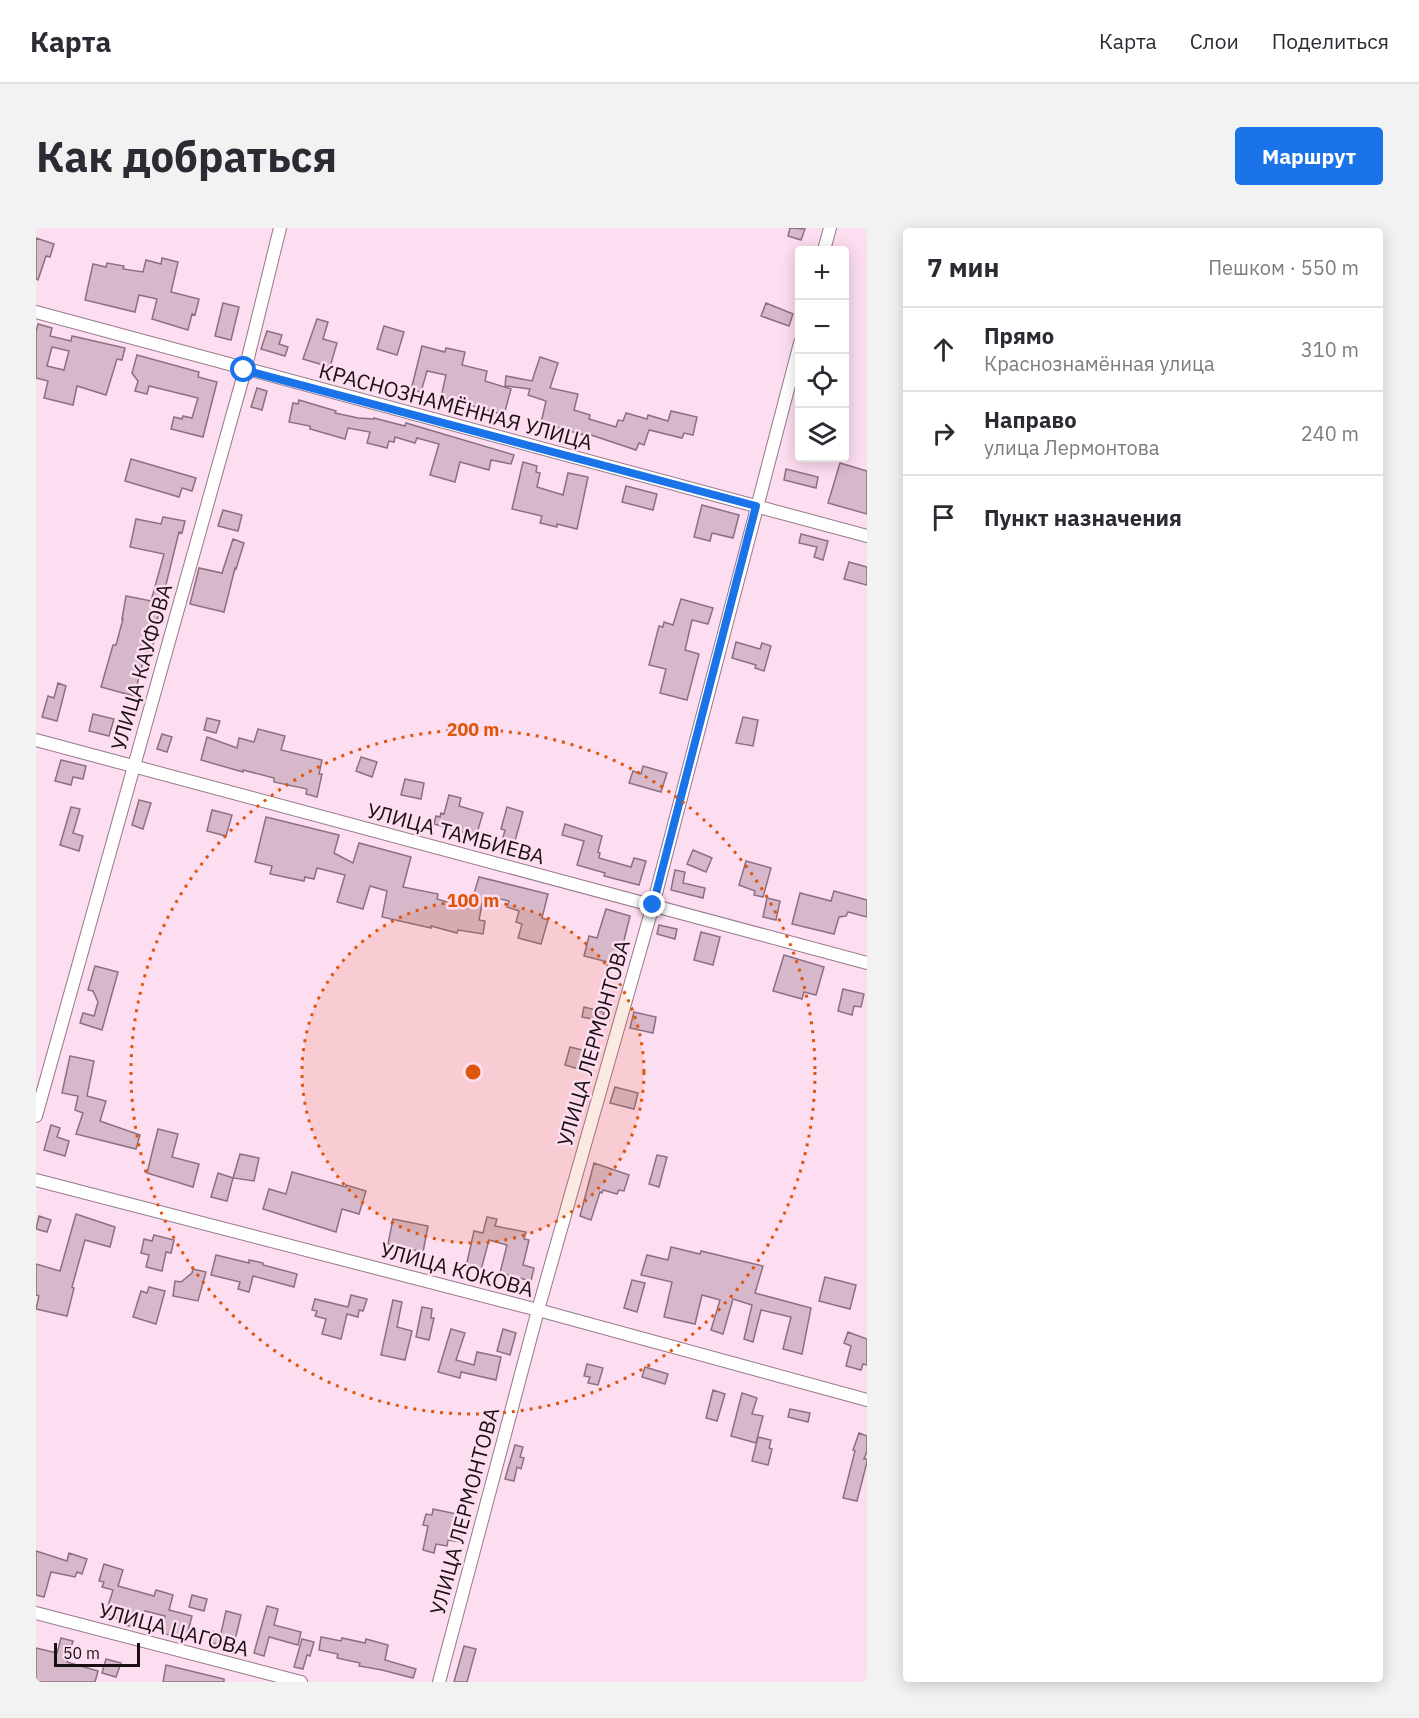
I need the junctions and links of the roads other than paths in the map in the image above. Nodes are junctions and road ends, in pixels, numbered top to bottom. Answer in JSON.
{"nodes":[{"id":1,"x":280,"y":228,"type":"edge"},
{"id":2,"x":830,"y":228,"type":"edge"},
{"id":3,"x":825,"y":246,"type":"edge"},
{"id":4,"x":36,"y":312,"type":"edge"},
{"id":5,"x":797,"y":354,"type":"edge"},
{"id":6,"x":244,"y":370,"type":"junction"},
{"id":7,"x":756,"y":506,"type":"junction"},
{"id":8,"x":867,"y":536,"type":"edge"},
{"id":9,"x":36,"y":740,"type":"edge"},
{"id":10,"x":134,"y":767,"type":"junction"},
{"id":11,"x":653,"y":905,"type":"junction"},
{"id":12,"x":867,"y":963,"type":"edge"},
{"id":13,"x":36,"y":1116,"type":"edge"},
{"id":14,"x":36,"y":1180,"type":"edge"},
{"id":15,"x":538,"y":1310,"type":"junction"},
{"id":16,"x":867,"y":1400,"type":"edge"},
{"id":17,"x":36,"y":1613,"type":"edge"},
{"id":18,"x":301,"y":1682,"type":"edge"},
{"id":19,"x":439,"y":1682,"type":"edge"}],
"edges":[{"from":1,"to":6,"type":"street","name":"УЛИЦА КАУФОВА"},
{"from":2,"to":3,"type":"street"},
{"from":4,"to":6,"type":"street","name":"КРАСНОЗНАМЁННАЯ УЛИЦА"},
{"from":5,"to":7,"type":"street","name":"УЛИЦА ЛЕРМОНТОВА"},
{"from":6,"to":7,"type":"street","name":"КРАСНОЗНАМЁННАЯ УЛИЦА"},
{"from":6,"to":10,"type":"street","name":"УЛИЦА КАУФОВА"},
{"from":7,"to":8,"type":"street","name":"КРАСНОЗНАМЁННАЯ УЛИЦА"},
{"from":7,"to":11,"type":"street","name":"УЛИЦА ЛЕРМОНТОВА"},
{"from":9,"to":10,"type":"street","name":"УЛИЦА ТАМБИЕВА"},
{"from":10,"to":11,"type":"street","name":"УЛИЦА ТАМБИЕВА"},
{"from":10,"to":13,"type":"street","name":"УЛИЦА КАУФОВА"},
{"from":11,"to":12,"type":"street","name":"УЛИЦА ТАМБИЕВА"},
{"from":11,"to":15,"type":"street","name":"УЛИЦА ЛЕРМОНТОВА"},
{"from":14,"to":15,"type":"street","name":"УЛИЦА КОКОВА"},
{"from":15,"to":16,"type":"street","name":"УЛИЦА КОКОВА"},
{"from":15,"to":19,"type":"street","name":"УЛИЦА ЛЕРМОНТОВА"},
{"from":17,"to":18,"type":"street","name":"УЛИЦА ЦАГОВА"}]}
